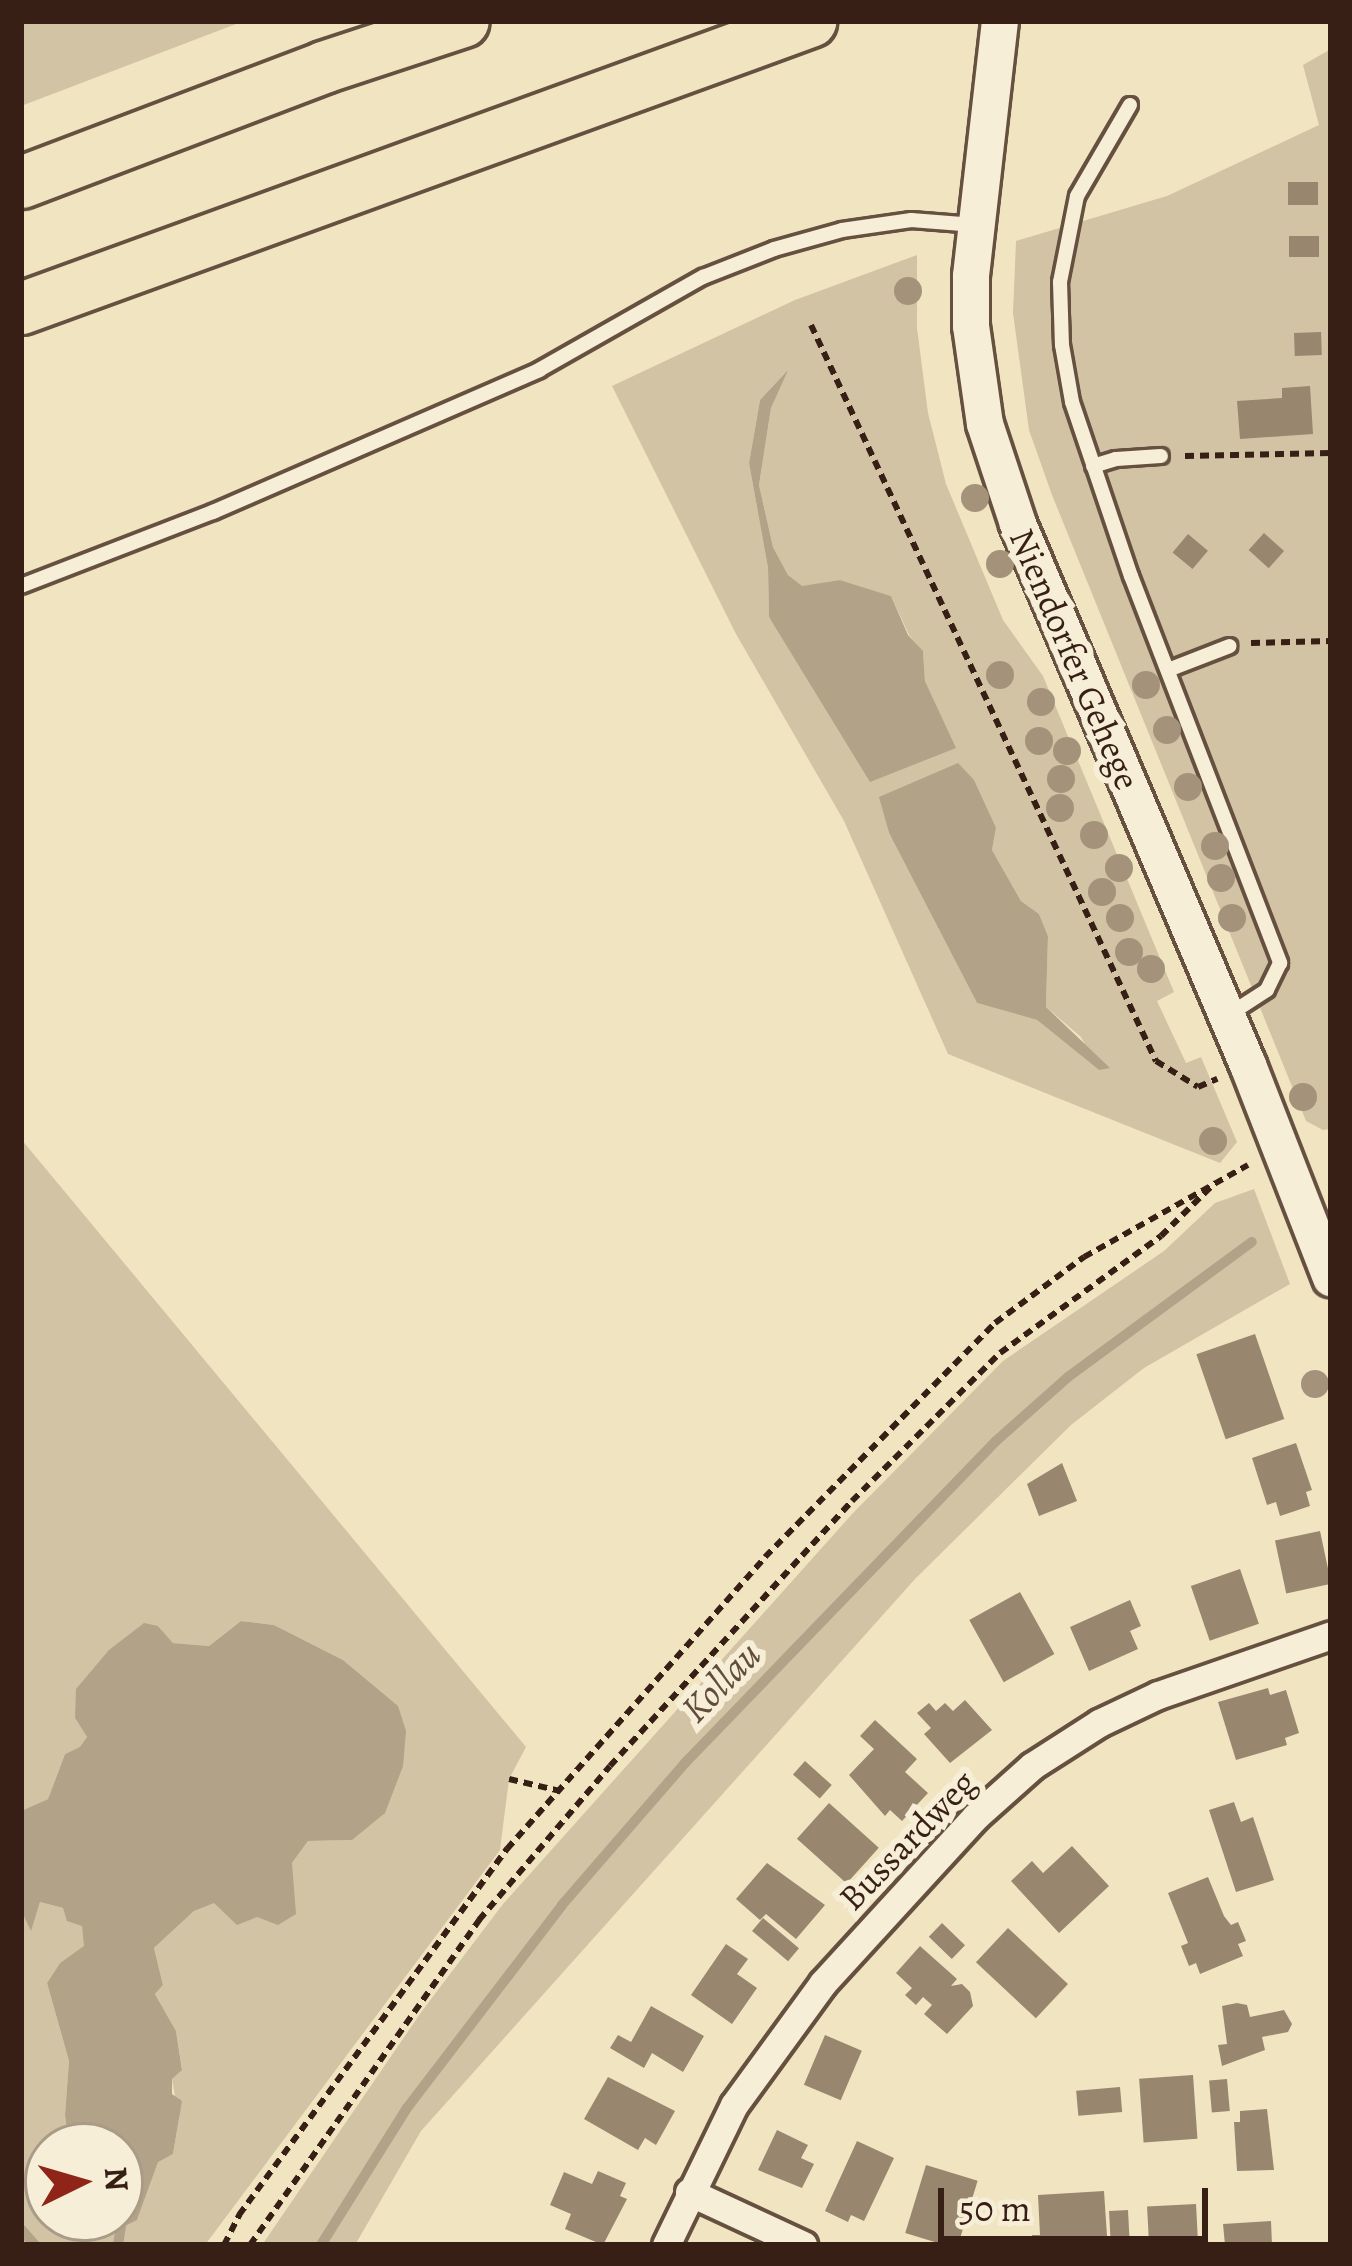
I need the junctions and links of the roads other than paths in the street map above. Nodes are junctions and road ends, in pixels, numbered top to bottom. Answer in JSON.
{"nodes":[{"id":1,"x":463,"y":21,"type":"edge"},
{"id":2,"x":809,"y":21,"type":"edge"},
{"id":3,"x":998,"y":34,"type":"edge"},
{"id":4,"x":1130,"y":105,"type":"dead end"},
{"id":5,"x":21,"y":182,"type":"edge"},
{"id":6,"x":975,"y":225,"type":"junction"},
{"id":7,"x":21,"y":308,"type":"edge"},
{"id":8,"x":1161,"y":456,"type":"road end"},
{"id":9,"x":1094,"y":466,"type":"junction"},
{"id":10,"x":21,"y":586,"type":"edge"},
{"id":11,"x":1229,"y":646,"type":"road end"},
{"id":12,"x":1168,"y":670,"type":"junction"},
{"id":13,"x":1226,"y":1017,"type":"junction"},
{"id":14,"x":1329,"y":1277,"type":"edge"},
{"id":15,"x":1331,"y":1635,"type":"edge"},
{"id":16,"x":689,"y":2192,"type":"junction"},
{"id":17,"x":674,"y":2243,"type":"edge"},
{"id":18,"x":803,"y":2245,"type":"edge"}],
"edges":[{"from":1,"to":5,"type":"highway"},
{"from":2,"to":7,"type":"highway"},
{"from":3,"to":6,"type":"street","name":"Niendorfer Gehege"},
{"from":4,"to":9,"type":"lane"},
{"from":6,"to":10,"type":"lane"},
{"from":6,"to":13,"type":"street","name":"Niendorfer Gehege"},
{"from":8,"to":9,"type":"lane"},
{"from":9,"to":12,"type":"lane"},
{"from":11,"to":12,"type":"lane"},
{"from":12,"to":13,"type":"lane"},
{"from":13,"to":14,"type":"street","name":"Niendorfer Gehege"},
{"from":15,"to":16,"type":"street","name":"Bussardweg"},
{"from":16,"to":17,"type":"street","name":"Bussardweg"},
{"from":16,"to":18,"type":"street"}]}
